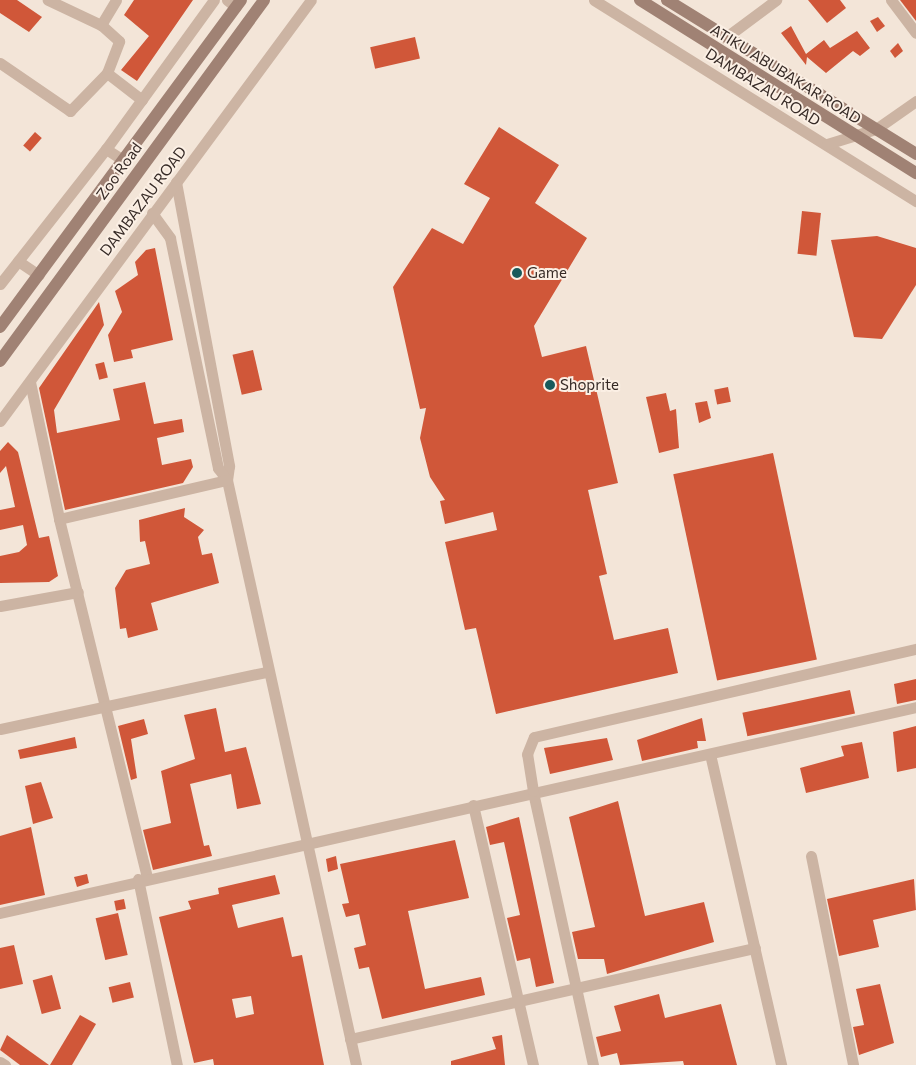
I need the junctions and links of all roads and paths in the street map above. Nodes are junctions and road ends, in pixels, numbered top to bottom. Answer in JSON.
{"nodes":[{"id":1,"x":48,"y":0,"type":"edge"},
{"id":2,"x":116,"y":0,"type":"edge"},
{"id":3,"x":214,"y":0,"type":"edge"},
{"id":4,"x":264,"y":0,"type":"edge"},
{"id":5,"x":312,"y":0,"type":"edge"},
{"id":6,"x":594,"y":0,"type":"edge"},
{"id":7,"x":640,"y":0,"type":"edge"},
{"id":8,"x":667,"y":0,"type":"edge"},
{"id":9,"x":776,"y":0,"type":"edge"},
{"id":10,"x":891,"y":0,"type":"edge"},
{"id":11,"x":235,"y":2,"type":"edge"},
{"id":12,"x":101,"y":25,"type":"junction"},
{"id":13,"x":916,"y":33,"type":"edge"},
{"id":14,"x":726,"y":38,"type":"junction"},
{"id":15,"x":0,"y":63,"type":"edge"},
{"id":16,"x":106,"y":73,"type":"junction"},
{"id":17,"x":142,"y":100,"type":"junction"},
{"id":18,"x":916,"y":101,"type":"edge"},
{"id":19,"x":876,"y":129,"type":"junction"},
{"id":20,"x":856,"y":138,"type":"junction"},
{"id":21,"x":827,"y":144,"type":"junction"},
{"id":22,"x":106,"y":149,"type":"junction"},
{"id":23,"x":916,"y":154,"type":"edge"},
{"id":24,"x":123,"y":160,"type":"junction"},
{"id":25,"x":916,"y":174,"type":"edge"},
{"id":26,"x":176,"y":182,"type":"junction"},
{"id":27,"x":916,"y":201,"type":"edge"},
{"id":28,"x":152,"y":213,"type":"junction"},
{"id":29,"x":18,"y":261,"type":"junction"},
{"id":30,"x":39,"y":275,"type":"junction"},
{"id":31,"x":0,"y":284,"type":"edge"},
{"id":32,"x":0,"y":328,"type":"edge"},
{"id":33,"x":0,"y":361,"type":"edge"},
{"id":34,"x":30,"y":382,"type":"junction"},
{"id":35,"x":0,"y":421,"type":"edge"},
{"id":36,"x":226,"y":480,"type":"junction"},
{"id":37,"x":59,"y":519,"type":"junction"},
{"id":38,"x":78,"y":592,"type":"junction"},
{"id":39,"x":0,"y":606,"type":"edge"},
{"id":40,"x":916,"y":649,"type":"edge"},
{"id":41,"x":267,"y":672,"type":"junction"},
{"id":42,"x":105,"y":706,"type":"junction"},
{"id":43,"x":916,"y":707,"type":"edge"},
{"id":44,"x":0,"y":729,"type":"edge"},
{"id":45,"x":710,"y":754,"type":"junction"},
{"id":46,"x":533,"y":791,"type":"junction"},
{"id":47,"x":473,"y":804,"type":"junction"},
{"id":48,"x":304,"y":843,"type":"junction"},
{"id":49,"x":811,"y":856,"type":"dead end"},
{"id":50,"x":143,"y":878,"type":"junction"},
{"id":51,"x":0,"y":913,"type":"edge"},
{"id":52,"x":755,"y":948,"type":"junction"},
{"id":53,"x":576,"y":988,"type":"junction"},
{"id":54,"x":520,"y":1002,"type":"junction"},
{"id":55,"x":350,"y":1040,"type":"junction"},
{"id":56,"x":0,"y":1062,"type":"edge"},
{"id":57,"x":5,"y":1065,"type":"edge"},
{"id":58,"x":177,"y":1065,"type":"edge"},
{"id":59,"x":356,"y":1065,"type":"edge"},
{"id":60,"x":533,"y":1065,"type":"edge"},
{"id":61,"x":593,"y":1065,"type":"edge"},
{"id":62,"x":781,"y":1065,"type":"edge"},
{"id":63,"x":853,"y":1065,"type":"edge"}],
"edges":[{"from":1,"to":12,"type":"street"},
{"from":2,"to":12,"type":"street"},
{"from":3,"to":17,"type":"street"},
{"from":4,"to":33,"type":"main road","name":"Zoo Road"},
{"from":5,"to":26,"type":"street","name":"DAMBAZAU ROAD"},
{"from":6,"to":21,"type":"street","name":"DAMBAZAU ROAD"},
{"from":7,"to":20,"type":"main road","name":"ATIKU ABUBAKAR ROAD"},
{"from":8,"to":14,"type":"main road"},
{"from":9,"to":14,"type":"street"},
{"from":10,"to":13,"type":"street"},
{"from":11,"to":24,"type":"main road","name":"Zoo Road"},
{"from":12,"to":16,"type":"street"},
{"from":14,"to":19,"type":"main road"},
{"from":15,"to":16,"type":"street"},
{"from":16,"to":17,"type":"street"},
{"from":17,"to":22,"type":"street"},
{"from":18,"to":19,"type":"street"},
{"from":19,"to":20,"type":"street"},
{"from":19,"to":23,"type":"main road"},
{"from":20,"to":21,"type":"street"},
{"from":20,"to":25,"type":"main road","name":"ATIKU ABUBAKAR ROAD"},
{"from":21,"to":27,"type":"street","name":"DAMBAZAU ROAD"},
{"from":22,"to":24,"type":"street"},
{"from":22,"to":29,"type":"street"},
{"from":24,"to":30,"type":"main road","name":"Zoo Road"},
{"from":26,"to":28,"type":"street","name":"DAMBAZAU ROAD"},
{"from":26,"to":36,"type":"street"},
{"from":28,"to":34,"type":"street","name":"DAMBAZAU ROAD"},
{"from":28,"to":36,"type":"street"},
{"from":29,"to":30,"type":"street"},
{"from":29,"to":31,"type":"street"},
{"from":30,"to":32,"type":"main road","name":"Zoo Road"},
{"from":34,"to":35,"type":"street","name":"DAMBAZAU ROAD"},
{"from":34,"to":37,"type":"street"},
{"from":36,"to":37,"type":"street"},
{"from":36,"to":41,"type":"street"},
{"from":37,"to":38,"type":"street"},
{"from":38,"to":39,"type":"street"},
{"from":38,"to":42,"type":"street"},
{"from":40,"to":46,"type":"street"},
{"from":41,"to":42,"type":"street"},
{"from":41,"to":48,"type":"street"},
{"from":42,"to":44,"type":"street"},
{"from":42,"to":50,"type":"street"},
{"from":43,"to":45,"type":"street"},
{"from":45,"to":46,"type":"street"},
{"from":45,"to":52,"type":"street"},
{"from":46,"to":47,"type":"street"},
{"from":46,"to":53,"type":"street"},
{"from":47,"to":48,"type":"street"},
{"from":47,"to":54,"type":"street"},
{"from":48,"to":50,"type":"street"},
{"from":48,"to":55,"type":"street"},
{"from":49,"to":63,"type":"street"},
{"from":50,"to":51,"type":"street"},
{"from":50,"to":58,"type":"street"},
{"from":52,"to":53,"type":"street"},
{"from":52,"to":62,"type":"street"},
{"from":53,"to":54,"type":"street"},
{"from":53,"to":61,"type":"street"},
{"from":54,"to":55,"type":"street"},
{"from":54,"to":60,"type":"street"},
{"from":55,"to":59,"type":"street"},
{"from":56,"to":57,"type":"street"}]}
